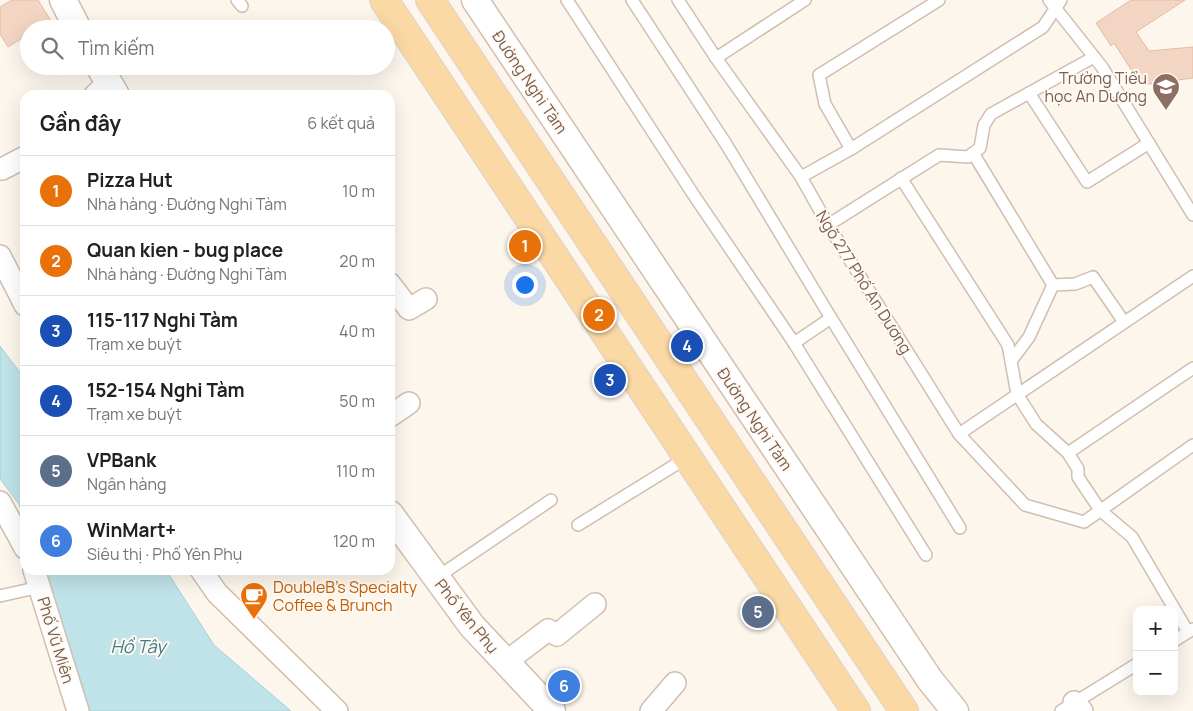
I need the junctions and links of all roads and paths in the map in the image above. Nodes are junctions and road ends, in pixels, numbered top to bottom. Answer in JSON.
{"nodes":[{"id":1,"x":63,"y":0,"type":"edge"},
{"id":2,"x":384,"y":0,"type":"edge"},
{"id":3,"x":430,"y":0,"type":"edge"},
{"id":4,"x":475,"y":0,"type":"edge"},
{"id":5,"x":567,"y":0,"type":"edge"},
{"id":6,"x":632,"y":0,"type":"edge"},
{"id":7,"x":678,"y":0,"type":"edge"},
{"id":8,"x":939,"y":0,"type":"edge"},
{"id":9,"x":797,"y":2,"type":"edge"},
{"id":10,"x":1056,"y":3,"type":"edge"},
{"id":11,"x":73,"y":20,"type":"edge"},
{"id":12,"x":1094,"y":57,"type":"junction"},
{"id":13,"x":716,"y":58,"type":"junction"},
{"id":14,"x":1029,"y":93,"type":"junction"},
{"id":15,"x":1149,"y":143,"type":"junction"},
{"id":16,"x":851,"y":149,"type":"junction"},
{"id":17,"x":973,"y":153,"type":"junction"},
{"id":18,"x":20,"y":159,"type":"edge"},
{"id":19,"x":2,"y":169,"type":"dead end"},
{"id":20,"x":801,"y":177,"type":"junction"},
{"id":21,"x":901,"y":178,"type":"junction"},
{"id":22,"x":1193,"y":215,"type":"edge"},
{"id":23,"x":828,"y":225,"type":"junction"},
{"id":24,"x":0,"y":256,"type":"edge"},
{"id":25,"x":1193,"y":276,"type":"edge"},
{"id":26,"x":1053,"y":285,"type":"junction"},
{"id":27,"x":395,"y":291,"type":"edge"},
{"id":28,"x":20,"y":295,"type":"edge"},
{"id":29,"x":426,"y":299,"type":"dead end"},
{"id":30,"x":831,"y":318,"type":"junction"},
{"id":31,"x":1124,"y":322,"type":"junction"},
{"id":32,"x":794,"y":343,"type":"junction"},
{"id":33,"x":1011,"y":360,"type":"junction"},
{"id":34,"x":1193,"y":368,"type":"edge"},
{"id":35,"x":1017,"y":394,"type":"junction"},
{"id":36,"x":409,"y":404,"type":"dead end"},
{"id":37,"x":395,"y":413,"type":"edge"},
{"id":38,"x":958,"y":434,"type":"junction"},
{"id":39,"x":1193,"y":445,"type":"edge"},
{"id":40,"x":1068,"y":453,"type":"junction"},
{"id":41,"x":688,"y":457,"type":"junction"},
{"id":42,"x":550,"y":500,"type":"dead end"},
{"id":43,"x":0,"y":502,"type":"edge"},
{"id":44,"x":1100,"y":510,"type":"junction"},
{"id":45,"x":395,"y":521,"type":"edge"},
{"id":46,"x":578,"y":524,"type":"dead end"},
{"id":47,"x":960,"y":528,"type":"dead end"},
{"id":48,"x":20,"y":539,"type":"edge"},
{"id":49,"x":926,"y":555,"type":"dead end"},
{"id":50,"x":204,"y":575,"type":"edge"},
{"id":51,"x":37,"y":578,"type":"edge"},
{"id":52,"x":436,"y":578,"type":"junction"},
{"id":53,"x":0,"y":596,"type":"edge"},
{"id":54,"x":595,"y":604,"type":"dead end"},
{"id":55,"x":1191,"y":631,"type":"edge"},
{"id":56,"x":1178,"y":639,"type":"edge"},
{"id":57,"x":506,"y":662,"type":"junction"},
{"id":58,"x":1133,"y":667,"type":"edge"},
{"id":59,"x":675,"y":683,"type":"dead end"},
{"id":60,"x":1072,"y":708,"type":"edge"},
{"id":61,"x":77,"y":711,"type":"edge"},
{"id":62,"x":337,"y":711,"type":"edge"},
{"id":63,"x":552,"y":711,"type":"edge"},
{"id":64,"x":651,"y":711,"type":"edge"},
{"id":65,"x":856,"y":711,"type":"edge"},
{"id":66,"x":904,"y":711,"type":"edge"},
{"id":67,"x":955,"y":711,"type":"edge"}],
"edges":[{"from":1,"to":11,"type":"street"},
{"from":2,"to":41,"type":"main road"},
{"from":3,"to":66,"type":"main road"},
{"from":4,"to":67,"type":"street","name":"Đường Nghi Tàm"},
{"from":5,"to":32,"type":"lane"},
{"from":6,"to":30,"type":"lane"},
{"from":7,"to":13,"type":"lane","name":"Ngõ 277 Phố An Dương"},
{"from":8,"to":16,"type":"lane"},
{"from":9,"to":13,"type":"lane"},
{"from":10,"to":12,"type":"lane"},
{"from":10,"to":16,"type":"lane"},
{"from":12,"to":14,"type":"lane"},
{"from":12,"to":15,"type":"lane"},
{"from":13,"to":20,"type":"lane","name":"Ngõ 277 Phố An Dương"},
{"from":14,"to":15,"type":"lane"},
{"from":14,"to":17,"type":"lane"},
{"from":15,"to":22,"type":"lane"},
{"from":16,"to":20,"type":"lane"},
{"from":17,"to":21,"type":"lane"},
{"from":17,"to":26,"type":"lane"},
{"from":18,"to":19,"type":"street"},
{"from":20,"to":23,"type":"lane","name":"Ngõ 277 Phố An Dương"},
{"from":21,"to":23,"type":"lane"},
{"from":21,"to":33,"type":"lane"},
{"from":23,"to":38,"type":"lane","name":"Ngõ 277 Phố An Dương"},
{"from":24,"to":28,"type":"street"},
{"from":25,"to":31,"type":"lane"},
{"from":26,"to":31,"type":"lane"},
{"from":26,"to":33,"type":"lane"},
{"from":27,"to":29,"type":"street"},
{"from":30,"to":32,"type":"lane"},
{"from":30,"to":47,"type":"lane"},
{"from":31,"to":35,"type":"lane"},
{"from":32,"to":49,"type":"lane"},
{"from":33,"to":35,"type":"lane"},
{"from":34,"to":40,"type":"lane"},
{"from":35,"to":38,"type":"lane"},
{"from":35,"to":40,"type":"lane"},
{"from":36,"to":37,"type":"street"},
{"from":38,"to":44,"type":"lane","name":"Ngõ 277 Phố An Dương"},
{"from":39,"to":44,"type":"lane"},
{"from":40,"to":44,"type":"lane"},
{"from":41,"to":46,"type":"lane"},
{"from":41,"to":65,"type":"main road"},
{"from":42,"to":52,"type":"lane"},
{"from":43,"to":48,"type":"street"},
{"from":44,"to":55,"type":"lane"},
{"from":45,"to":52,"type":"street","name":"Phố Yên Phụ"},
{"from":50,"to":62,"type":"street"},
{"from":51,"to":53,"type":"lane"},
{"from":51,"to":61,"type":"street","name":"Phố Vũ Miên"},
{"from":52,"to":57,"type":"street","name":"Phố Yên Phụ"},
{"from":54,"to":57,"type":"street"},
{"from":55,"to":56,"type":"lane"},
{"from":57,"to":63,"type":"street","name":"Phố Yên Phụ"},
{"from":58,"to":60,"type":"lane"},
{"from":59,"to":64,"type":"street"}]}
